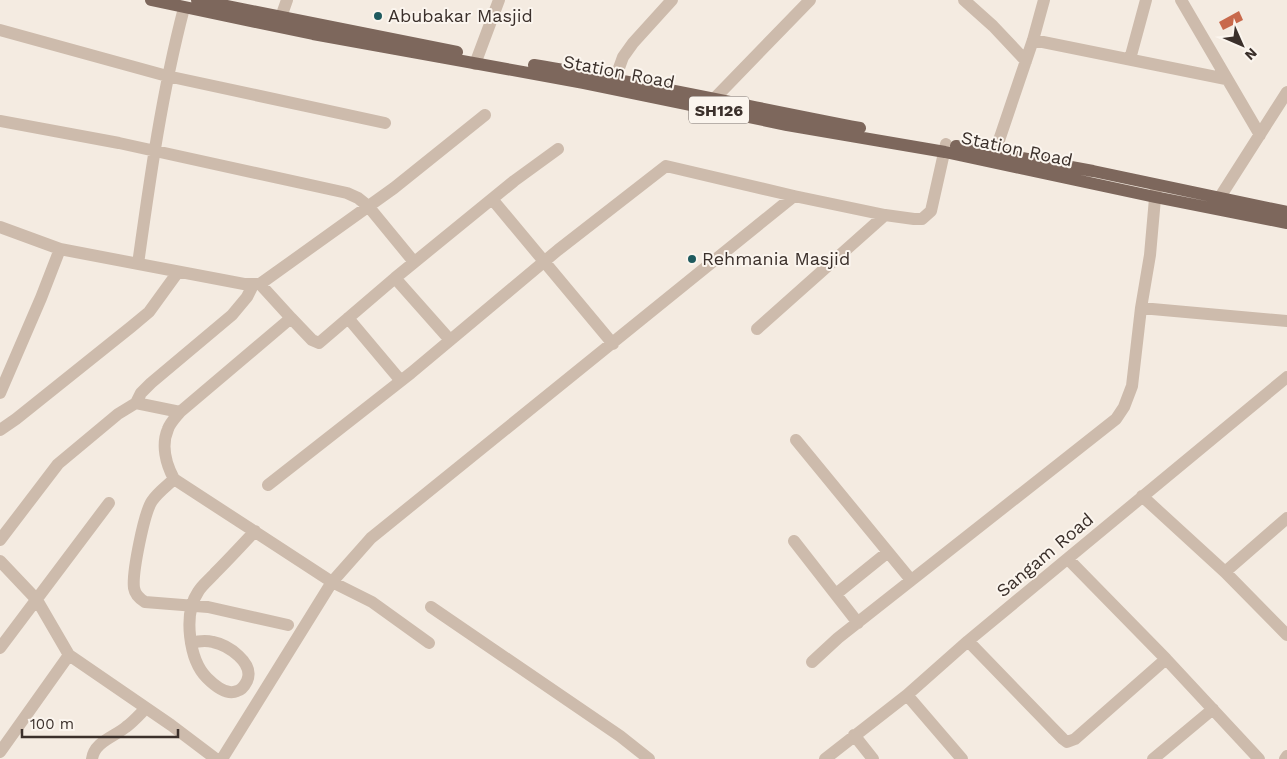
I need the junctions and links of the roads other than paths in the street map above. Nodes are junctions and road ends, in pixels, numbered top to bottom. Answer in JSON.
{"nodes":[{"id":1,"x":151,"y":0,"type":"edge"},
{"id":2,"x":197,"y":0,"type":"edge"},
{"id":3,"x":287,"y":0,"type":"edge"},
{"id":4,"x":499,"y":0,"type":"edge"},
{"id":5,"x":672,"y":0,"type":"edge"},
{"id":6,"x":810,"y":0,"type":"edge"},
{"id":7,"x":964,"y":0,"type":"edge"},
{"id":8,"x":1044,"y":0,"type":"edge"},
{"id":9,"x":1146,"y":0,"type":"edge"},
{"id":10,"x":1181,"y":0,"type":"edge"},
{"id":11,"x":184,"y":8,"type":"junction"},
{"id":12,"x":281,"y":17,"type":"junction"},
{"id":13,"x":0,"y":30,"type":"edge"},
{"id":14,"x":1033,"y":40,"type":"junction"},
{"id":15,"x":1130,"y":59,"type":"junction"},
{"id":16,"x":477,"y":60,"type":"junction"},
{"id":17,"x":1026,"y":61,"type":"junction"},
{"id":18,"x":168,"y":76,"type":"junction"},
{"id":19,"x":615,"y":78,"type":"junction"},
{"id":20,"x":1226,"y":79,"type":"junction"},
{"id":21,"x":1287,"y":92,"type":"edge"},
{"id":22,"x":713,"y":100,"type":"junction"},
{"id":23,"x":484,"y":115,"type":"dead end"},
{"id":24,"x":0,"y":121,"type":"edge"},
{"id":25,"x":385,"y":123,"type":"dead end"},
{"id":26,"x":1260,"y":135,"type":"junction"},
{"id":27,"x":945,"y":148,"type":"junction"},
{"id":28,"x":558,"y":149,"type":"dead end"},
{"id":29,"x":154,"y":151,"type":"junction"},
{"id":30,"x":993,"y":157,"type":"junction"},
{"id":31,"x":1155,"y":191,"type":"junction"},
{"id":32,"x":794,"y":196,"type":"junction"},
{"id":33,"x":1220,"y":197,"type":"junction"},
{"id":34,"x":492,"y":199,"type":"junction"},
{"id":35,"x":368,"y":206,"type":"junction"},
{"id":36,"x":1287,"y":212,"type":"edge"},
{"id":37,"x":885,"y":215,"type":"junction"},
{"id":38,"x":1287,"y":223,"type":"edge"},
{"id":39,"x":0,"y":227,"type":"edge"},
{"id":40,"x":60,"y":249,"type":"junction"},
{"id":41,"x":545,"y":261,"type":"junction"},
{"id":42,"x":414,"y":262,"type":"junction"},
{"id":43,"x":138,"y":264,"type":"junction"},
{"id":44,"x":178,"y":272,"type":"junction"},
{"id":45,"x":395,"y":278,"type":"junction"},
{"id":46,"x":256,"y":285,"type":"junction"},
{"id":47,"x":1141,"y":308,"type":"junction"},
{"id":48,"x":292,"y":318,"type":"junction"},
{"id":49,"x":348,"y":318,"type":"junction"},
{"id":50,"x":1287,"y":321,"type":"edge"},
{"id":51,"x":757,"y":329,"type":"dead end"},
{"id":52,"x":450,"y":340,"type":"junction"},
{"id":53,"x":613,"y":344,"type":"junction"},
{"id":54,"x":5,"y":365,"type":"edge"},
{"id":55,"x":1287,"y":377,"type":"edge"},
{"id":56,"x":401,"y":380,"type":"junction"},
{"id":57,"x":0,"y":393,"type":"edge"},
{"id":58,"x":136,"y":403,"type":"junction"},
{"id":59,"x":180,"y":412,"type":"junction"},
{"id":60,"x":0,"y":430,"type":"edge"},
{"id":61,"x":796,"y":440,"type":"dead end"},
{"id":62,"x":174,"y":479,"type":"junction"},
{"id":63,"x":268,"y":486,"type":"dead end"},
{"id":64,"x":1142,"y":496,"type":"junction"},
{"id":65,"x":109,"y":503,"type":"dead end"},
{"id":66,"x":1287,"y":518,"type":"edge"},
{"id":67,"x":255,"y":531,"type":"junction"},
{"id":68,"x":0,"y":540,"type":"edge"},
{"id":69,"x":794,"y":540,"type":"dead end"},
{"id":70,"x":888,"y":552,"type":"junction"},
{"id":71,"x":1068,"y":559,"type":"junction"},
{"id":72,"x":0,"y":561,"type":"edge"},
{"id":73,"x":1225,"y":572,"type":"junction"},
{"id":74,"x":911,"y":580,"type":"junction"},
{"id":75,"x":332,"y":582,"type":"junction"},
{"id":76,"x":836,"y":594,"type":"junction"},
{"id":77,"x":36,"y":600,"type":"junction"},
{"id":78,"x":193,"y":606,"type":"junction"},
{"id":79,"x":431,"y":607,"type":"dead end"},
{"id":80,"x":858,"y":623,"type":"junction"},
{"id":81,"x":288,"y":625,"type":"dead end"},
{"id":82,"x":1287,"y":635,"type":"edge"},
{"id":83,"x":968,"y":641,"type":"junction"},
{"id":84,"x":191,"y":643,"type":"junction"},
{"id":85,"x":429,"y":643,"type":"dead end"},
{"id":86,"x":0,"y":648,"type":"edge"},
{"id":87,"x":69,"y":655,"type":"junction"},
{"id":88,"x":1166,"y":659,"type":"junction"},
{"id":89,"x":812,"y":662,"type":"dead end"},
{"id":90,"x":907,"y":695,"type":"junction"},
{"id":91,"x":146,"y":708,"type":"junction"},
{"id":92,"x":1213,"y":708,"type":"junction"},
{"id":93,"x":854,"y":735,"type":"junction"},
{"id":94,"x":0,"y":752,"type":"edge"},
{"id":95,"x":92,"y":759,"type":"edge"},
{"id":96,"x":216,"y":759,"type":"edge"},
{"id":97,"x":222,"y":759,"type":"edge"},
{"id":98,"x":649,"y":759,"type":"edge"},
{"id":99,"x":824,"y":759,"type":"edge"},
{"id":100,"x":873,"y":759,"type":"edge"},
{"id":101,"x":962,"y":759,"type":"edge"},
{"id":102,"x":1153,"y":759,"type":"edge"},
{"id":103,"x":1259,"y":759,"type":"edge"}],
"edges":[{"from":1,"to":11,"type":"main road","name":"Station Road","number":"SH126"},
{"from":2,"to":12,"type":"main road","name":"Station Road","number":"SH126"},
{"from":3,"to":12,"type":"street"},
{"from":4,"to":16,"type":"street"},
{"from":5,"to":19,"type":"street"},
{"from":6,"to":22,"type":"street"},
{"from":7,"to":17,"type":"street"},
{"from":8,"to":14,"type":"street"},
{"from":9,"to":15,"type":"street"},
{"from":10,"to":20,"type":"street"},
{"from":11,"to":16,"type":"main road","name":"Station Road","number":"SH126"},
{"from":11,"to":18,"type":"street"},
{"from":12,"to":16,"type":"main road","name":"Station Road","number":"SH126"},
{"from":13,"to":18,"type":"street"},
{"from":14,"to":15,"type":"street"},
{"from":14,"to":17,"type":"street"},
{"from":15,"to":20,"type":"street"},
{"from":16,"to":19,"type":"main road","name":"Station Road","number":"SH126"},
{"from":16,"to":27,"type":"main road","name":"Station Road","number":"SH126"},
{"from":17,"to":30,"type":"street"},
{"from":18,"to":25,"type":"street"},
{"from":18,"to":29,"type":"street"},
{"from":19,"to":22,"type":"main road","name":"Station Road","number":"SH126"},
{"from":20,"to":26,"type":"street"},
{"from":21,"to":26,"type":"street"},
{"from":22,"to":27,"type":"main road","name":"Station Road","number":"SH126"},
{"from":23,"to":35,"type":"street"},
{"from":24,"to":29,"type":"street"},
{"from":26,"to":33,"type":"street"},
{"from":27,"to":30,"type":"main road","name":"Station Road","number":"SH126"},
{"from":27,"to":37,"type":"street"},
{"from":28,"to":34,"type":"street"},
{"from":29,"to":35,"type":"street"},
{"from":29,"to":43,"type":"street"},
{"from":30,"to":31,"type":"main road","name":"Station Road","number":"SH126"},
{"from":31,"to":33,"type":"main road","name":"Station Road","number":"SH126"},
{"from":31,"to":38,"type":"main road","name":"Station Road","number":"SH126"},
{"from":31,"to":47,"type":"street"},
{"from":32,"to":37,"type":"street"},
{"from":32,"to":41,"type":"street"},
{"from":32,"to":53,"type":"street"},
{"from":33,"to":36,"type":"main road","name":"Station Road","number":"SH126"},
{"from":34,"to":41,"type":"street"},
{"from":34,"to":42,"type":"street"},
{"from":35,"to":42,"type":"street"},
{"from":35,"to":46,"type":"street"},
{"from":37,"to":51,"type":"street"},
{"from":39,"to":40,"type":"street"},
{"from":40,"to":43,"type":"street"},
{"from":40,"to":54,"type":"street"},
{"from":41,"to":52,"type":"street"},
{"from":41,"to":53,"type":"street"},
{"from":42,"to":45,"type":"street"},
{"from":43,"to":44,"type":"street"},
{"from":44,"to":46,"type":"street"},
{"from":44,"to":60,"type":"street"},
{"from":45,"to":49,"type":"street"},
{"from":45,"to":52,"type":"street"},
{"from":46,"to":48,"type":"street"},
{"from":46,"to":58,"type":"street"},
{"from":47,"to":50,"type":"street"},
{"from":47,"to":74,"type":"street"},
{"from":48,"to":49,"type":"street"},
{"from":48,"to":59,"type":"street"},
{"from":49,"to":56,"type":"street"},
{"from":52,"to":56,"type":"street"},
{"from":53,"to":75,"type":"street"},
{"from":54,"to":57,"type":"street"},
{"from":55,"to":64,"type":"street","name":"Sangam Road"},
{"from":56,"to":63,"type":"street"},
{"from":58,"to":59,"type":"street"},
{"from":58,"to":68,"type":"street"},
{"from":59,"to":62,"type":"street"},
{"from":61,"to":70,"type":"street"},
{"from":62,"to":67,"type":"street"},
{"from":62,"to":78,"type":"street"},
{"from":64,"to":71,"type":"street","name":"Sangam Road"},
{"from":64,"to":73,"type":"street"},
{"from":65,"to":77,"type":"street"},
{"from":66,"to":73,"type":"street"},
{"from":67,"to":75,"type":"street"},
{"from":67,"to":78,"type":"street"},
{"from":69,"to":76,"type":"street"},
{"from":70,"to":74,"type":"street"},
{"from":70,"to":76,"type":"street"},
{"from":71,"to":83,"type":"street","name":"Sangam Road"},
{"from":71,"to":88,"type":"street"},
{"from":72,"to":77,"type":"street"},
{"from":73,"to":82,"type":"street"},
{"from":74,"to":80,"type":"street"},
{"from":75,"to":85,"type":"street"},
{"from":75,"to":97,"type":"street"},
{"from":76,"to":80,"type":"street"},
{"from":77,"to":86,"type":"street"},
{"from":77,"to":87,"type":"street"},
{"from":78,"to":81,"type":"street"},
{"from":78,"to":84,"type":"street"},
{"from":79,"to":98,"type":"street"},
{"from":80,"to":89,"type":"street"},
{"from":83,"to":88,"type":"street"},
{"from":83,"to":90,"type":"street","name":"Sangam Road"},
{"from":84,"to":84,"type":"street"},
{"from":87,"to":91,"type":"street"},
{"from":87,"to":94,"type":"street"},
{"from":88,"to":92,"type":"street"},
{"from":90,"to":93,"type":"street","name":"Sangam Road"},
{"from":90,"to":101,"type":"street"},
{"from":91,"to":95,"type":"street"},
{"from":91,"to":96,"type":"street"},
{"from":92,"to":102,"type":"street"},
{"from":92,"to":103,"type":"street"},
{"from":93,"to":99,"type":"street","name":"Sangam Road"},
{"from":93,"to":100,"type":"street"}]}
